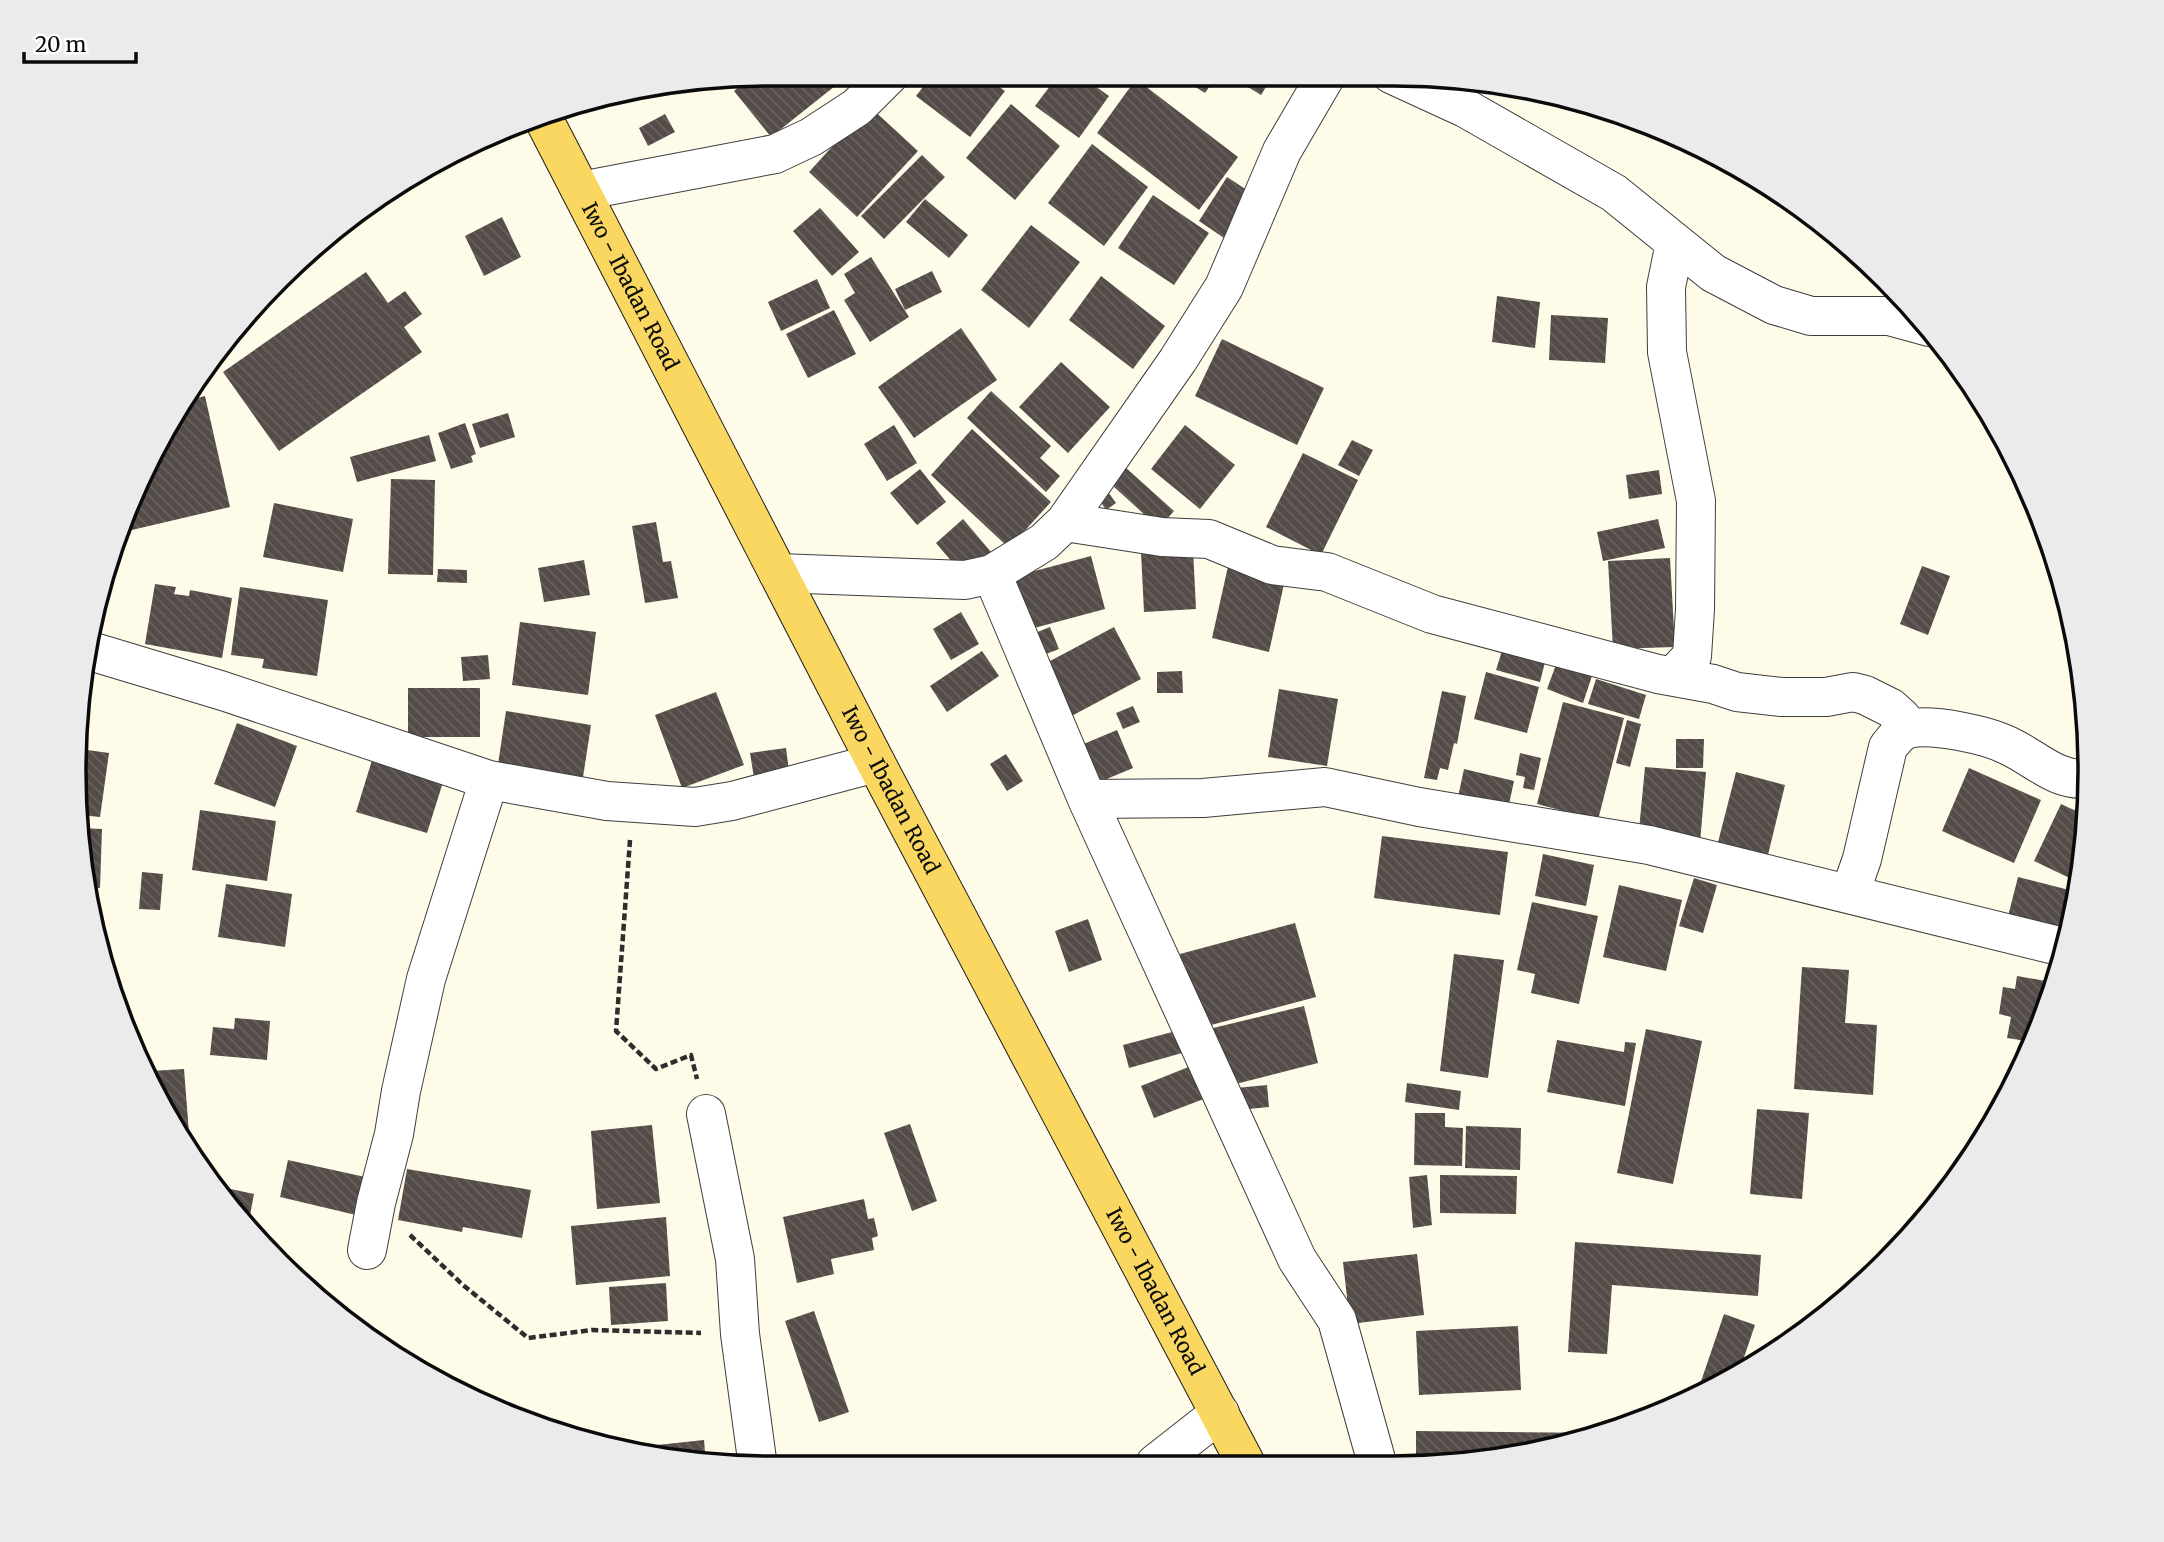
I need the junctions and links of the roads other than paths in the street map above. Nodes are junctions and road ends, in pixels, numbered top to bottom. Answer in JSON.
{"nodes":[{"id":1,"x":878,"y":86,"type":"edge"},
{"id":2,"x":1320,"y":86,"type":"edge"},
{"id":3,"x":1418,"y":87,"type":"edge"},
{"id":4,"x":546,"y":124,"type":"edge"},
{"id":5,"x":582,"y":191,"type":"junction"},
{"id":6,"x":1675,"y":243,"type":"junction"},
{"id":7,"x":1910,"y":322,"type":"edge"},
{"id":8,"x":1065,"y":522,"type":"junction"},
{"id":9,"x":778,"y":573,"type":"junction"},
{"id":10,"x":992,"y":574,"type":"junction"},
{"id":11,"x":97,"y":653,"type":"edge"},
{"id":12,"x":1673,"y":676,"type":"junction"},
{"id":13,"x":1906,"y":730,"type":"junction"},
{"id":14,"x":876,"y":763,"type":"junction"},
{"id":15,"x":2078,"y":779,"type":"edge"},
{"id":16,"x":489,"y":780,"type":"junction"},
{"id":17,"x":1087,"y":799,"type":"junction"},
{"id":18,"x":1850,"y":893,"type":"junction"},
{"id":19,"x":2056,"y":945,"type":"edge"},
{"id":20,"x":706,"y":1114,"type":"road end"},
{"id":21,"x":367,"y":1250,"type":"dead end"},
{"id":22,"x":1220,"y":1413,"type":"junction"},
{"id":23,"x":756,"y":1456,"type":"edge"},
{"id":24,"x":1165,"y":1456,"type":"edge"},
{"id":25,"x":1242,"y":1456,"type":"edge"},
{"id":26,"x":1375,"y":1456,"type":"edge"}],
"edges":[{"from":1,"to":5,"type":"street"},
{"from":2,"to":8,"type":"street"},
{"from":3,"to":6,"type":"street"},
{"from":4,"to":5,"type":"main road","name":"Iwo - Ibadan Road"},
{"from":5,"to":9,"type":"main road","name":"Iwo - Ibadan Road"},
{"from":6,"to":7,"type":"street"},
{"from":6,"to":12,"type":"street"},
{"from":8,"to":10,"type":"street"},
{"from":8,"to":12,"type":"street"},
{"from":9,"to":10,"type":"street"},
{"from":9,"to":14,"type":"main road","name":"Iwo - Ibadan Road"},
{"from":10,"to":17,"type":"street"},
{"from":11,"to":16,"type":"street"},
{"from":12,"to":13,"type":"street"},
{"from":13,"to":15,"type":"street"},
{"from":13,"to":18,"type":"street"},
{"from":14,"to":16,"type":"street"},
{"from":14,"to":22,"type":"main road","name":"Iwo - Ibadan Road"},
{"from":16,"to":21,"type":"street"},
{"from":17,"to":18,"type":"street"},
{"from":17,"to":26,"type":"street"},
{"from":18,"to":19,"type":"street"},
{"from":20,"to":23,"type":"street"},
{"from":22,"to":24,"type":"street"},
{"from":22,"to":25,"type":"main road","name":"Iwo - Ibadan Road"}]}
